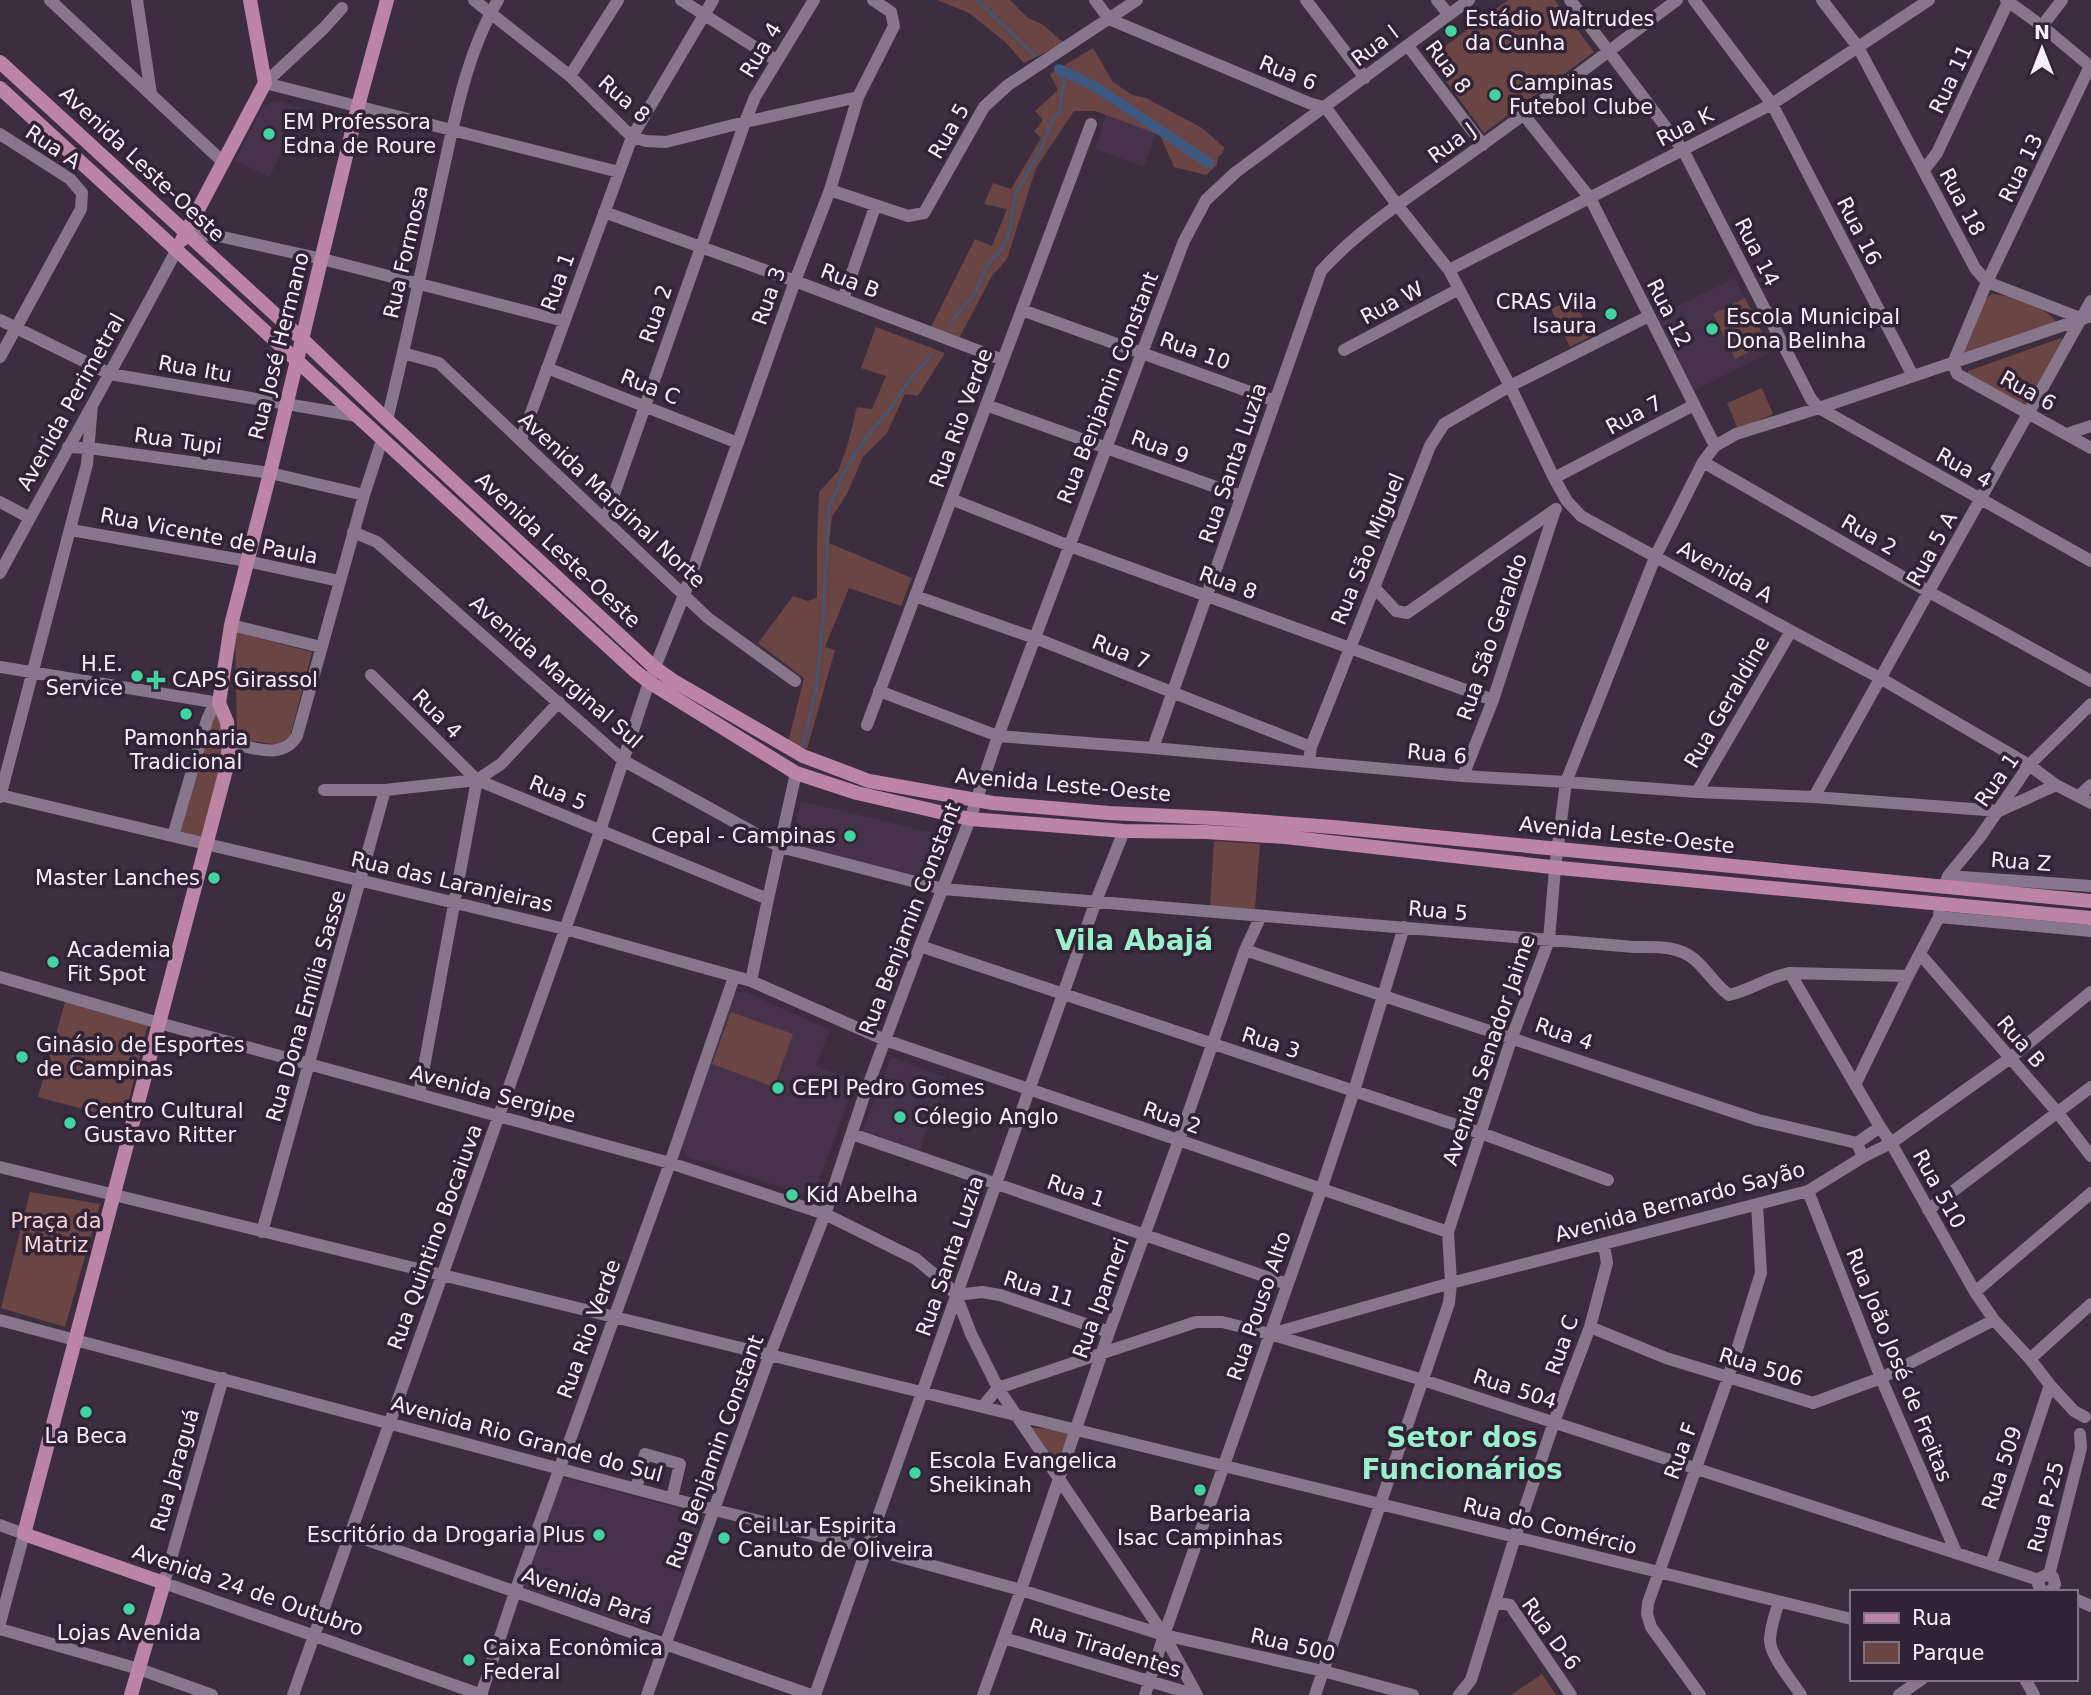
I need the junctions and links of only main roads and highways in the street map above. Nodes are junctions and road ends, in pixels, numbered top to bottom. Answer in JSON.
{"nodes":[{"id":1,"x":250,"y":0,"type":"edge"},
{"id":2,"x":387,"y":0,"type":"edge"},
{"id":3,"x":0,"y":62,"type":"edge"},
{"id":4,"x":0,"y":88,"type":"edge"},
{"id":5,"x":185,"y":233,"type":"junction"},
{"id":6,"x":176,"y":251,"type":"junction"},
{"id":7,"x":302,"y":339,"type":"junction"},
{"id":8,"x":297,"y":362,"type":"junction"},
{"id":9,"x":652,"y":674,"type":"junction"},
{"id":10,"x":2091,"y":901,"type":"edge"},
{"id":11,"x":2091,"y":918,"type":"edge"},
{"id":12,"x":24,"y":1534,"type":"joint"},
{"id":13,"x":164,"y":1583,"type":"joint"},
{"id":14,"x":131,"y":1695,"type":"edge"}],
"edges":[{"from":1,"to":5,"type":"main road"},
{"from":2,"to":7,"type":"main road","name":"Rua José Hermano"},
{"from":3,"to":5,"type":"main road","name":"Avenida Leste-Oeste"},
{"from":4,"to":6,"type":"main road","name":"Avenida Leste-Oeste"},
{"from":5,"to":6,"type":"main road"},
{"from":5,"to":7,"type":"main road","name":"Avenida Leste-Oeste"},
{"from":6,"to":8,"type":"main road","name":"Avenida Leste-Oeste"},
{"from":7,"to":8,"type":"main road","name":"Rua José Hermano"},
{"from":7,"to":9,"type":"main road","name":"Avenida Leste-Oeste"},
{"from":8,"to":9,"type":"main road","name":"Avenida Leste-Oeste"},
{"from":8,"to":12,"type":"main road","name":"Rua José Hermano"},
{"from":9,"to":10,"type":"main road","name":"Avenida Leste-Oeste"},
{"from":9,"to":11,"type":"main road","name":"Avenida Leste-Oeste"},
{"from":12,"to":13,"type":"main road","name":"Avenida 24 de Outubro"},
{"from":13,"to":14,"type":"main road","name":"Rua Jaraguá"}]}
